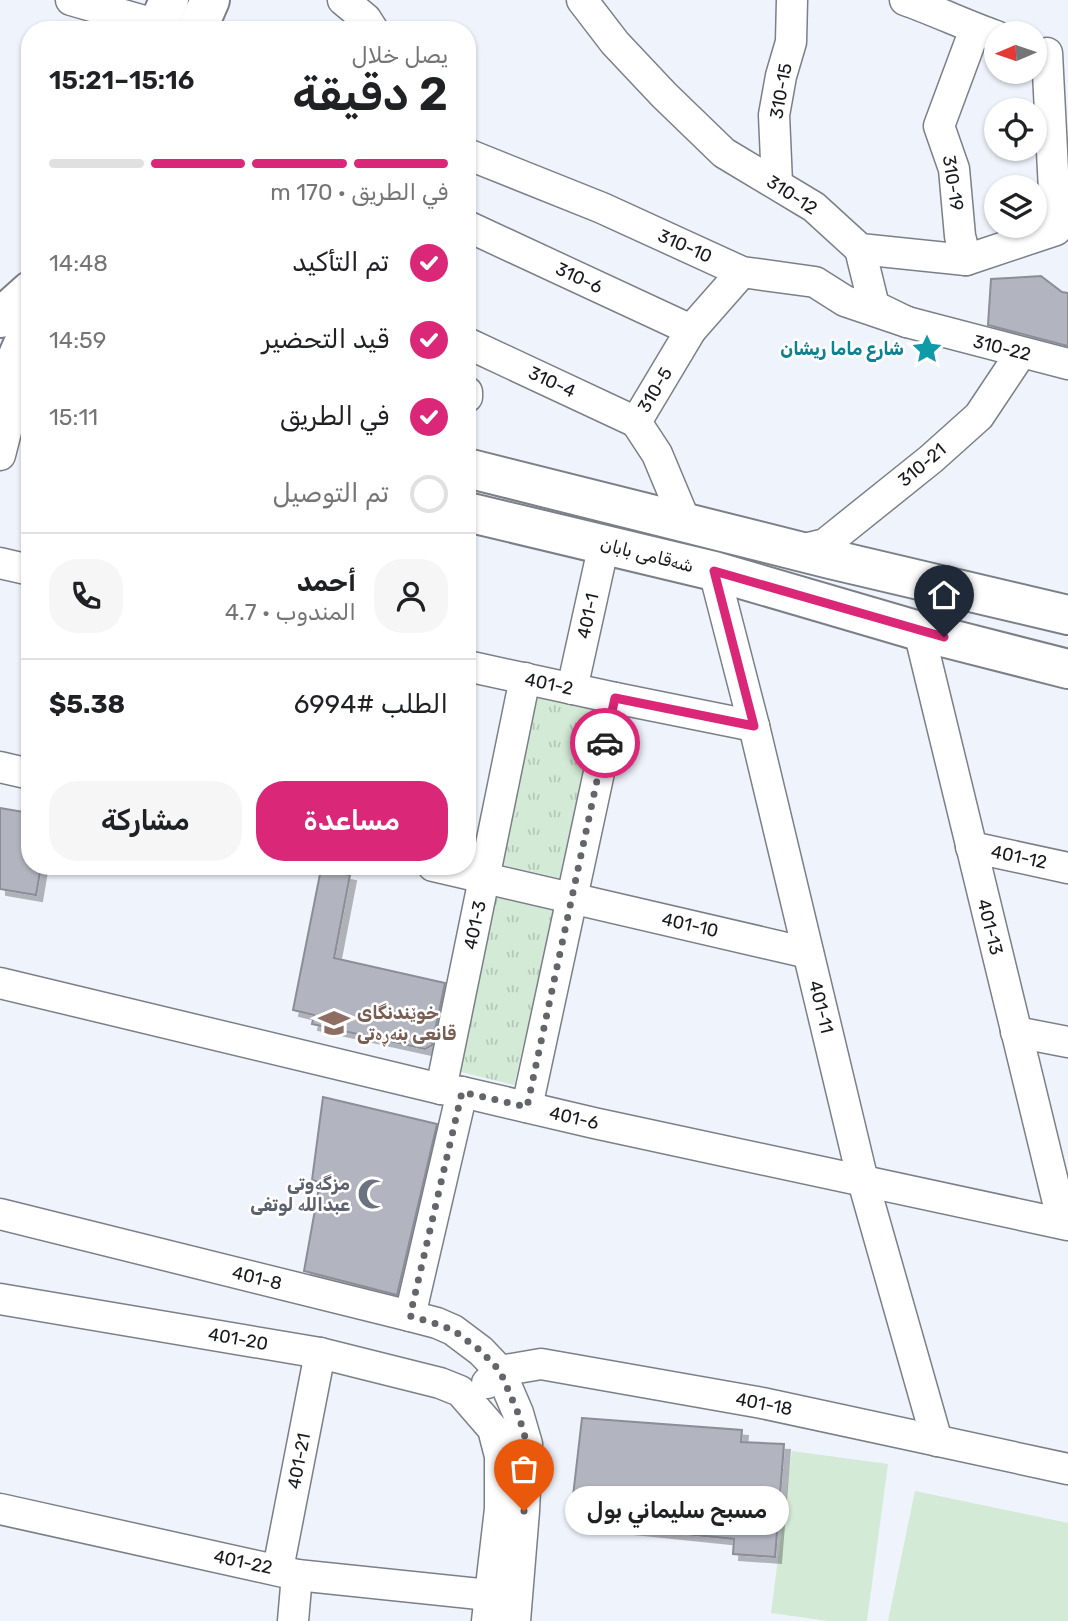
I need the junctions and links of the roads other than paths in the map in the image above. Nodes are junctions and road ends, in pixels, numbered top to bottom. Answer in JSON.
{"nodes":[{"id":1,"x":71,"y":0,"type":"edge"},
{"id":2,"x":210,"y":0,"type":"edge"},
{"id":3,"x":582,"y":0,"type":"edge"},
{"id":4,"x":792,"y":0,"type":"edge"},
{"id":5,"x":905,"y":0,"type":"edge"},
{"id":6,"x":944,"y":6,"type":"edge"},
{"id":7,"x":161,"y":18,"type":"edge"},
{"id":8,"x":201,"y":21,"type":"edge"},
{"id":9,"x":984,"y":31,"type":"edge"},
{"id":10,"x":984,"y":34,"type":"edge"},
{"id":11,"x":1050,"y":55,"type":"edge"},
{"id":12,"x":476,"y":163,"type":"edge"},
{"id":13,"x":777,"y":183,"type":"junction"},
{"id":14,"x":476,"y":230,"type":"edge"},
{"id":15,"x":860,"y":249,"type":"junction"},
{"id":16,"x":965,"y":260,"type":"junction"},
{"id":17,"x":742,"y":272,"type":"junction"},
{"id":18,"x":21,"y":299,"type":"edge"},
{"id":19,"x":0,"y":318,"type":"edge"},
{"id":20,"x":906,"y":322,"type":"junction"},
{"id":21,"x":691,"y":330,"type":"junction"},
{"id":22,"x":476,"y":347,"type":"edge"},
{"id":23,"x":1021,"y":353,"type":"junction"},
{"id":24,"x":1068,"y":364,"type":"edge"},
{"id":25,"x":21,"y":367,"type":"edge"},
{"id":26,"x":17,"y":385,"type":"edge"},
{"id":27,"x":636,"y":422,"type":"junction"},
{"id":28,"x":0,"y":455,"type":"edge"},
{"id":29,"x":476,"y":470,"type":"edge"},
{"id":30,"x":476,"y":514,"type":"edge"},
{"id":31,"x":685,"y":521,"type":"junction"},
{"id":32,"x":604,"y":544,"type":"junction"},
{"id":33,"x":800,"y":550,"type":"junction"},
{"id":34,"x":0,"y":563,"type":"edge"},
{"id":35,"x":21,"y":568,"type":"edge"},
{"id":36,"x":714,"y":571,"type":"junction"},
{"id":37,"x":1068,"y":615,"type":"edge"},
{"id":38,"x":919,"y":631,"type":"junction"},
{"id":39,"x":476,"y":668,"type":"edge"},
{"id":40,"x":1068,"y":669,"type":"edge"},
{"id":41,"x":525,"y":678,"type":"junction"},
{"id":42,"x":572,"y":689,"type":"junction"},
{"id":43,"x":615,"y":698,"type":"junction"},
{"id":44,"x":754,"y":726,"type":"junction"},
{"id":45,"x":0,"y":767,"type":"edge"},
{"id":46,"x":21,"y":772,"type":"edge"},
{"id":47,"x":971,"y":847,"type":"junction"},
{"id":48,"x":1068,"y":868,"type":"edge"},
{"id":49,"x":471,"y":875,"type":"edge"},
{"id":50,"x":484,"y":878,"type":"junction"},
{"id":51,"x":572,"y":897,"type":"junction"},
{"id":52,"x":808,"y":953,"type":"junction"},
{"id":53,"x":0,"y":983,"type":"edge"},
{"id":54,"x":1016,"y":1032,"type":"junction"},
{"id":55,"x":1068,"y":1042,"type":"edge"},
{"id":56,"x":451,"y":1090,"type":"junction"},
{"id":57,"x":527,"y":1107,"type":"junction"},
{"id":58,"x":863,"y":1181,"type":"junction"},
{"id":59,"x":0,"y":1214,"type":"edge"},
{"id":60,"x":1065,"y":1224,"type":"edge"},
{"id":61,"x":0,"y":1299,"type":"edge"},
{"id":62,"x":410,"y":1316,"type":"junction"},
{"id":63,"x":320,"y":1353,"type":"junction"},
{"id":64,"x":500,"y":1371,"type":"junction"},
{"id":65,"x":470,"y":1401,"type":"junction"},
{"id":66,"x":937,"y":1441,"type":"junction"},
{"id":67,"x":1068,"y":1469,"type":"edge"},
{"id":68,"x":0,"y":1509,"type":"edge"},
{"id":69,"x":288,"y":1572,"type":"junction"},
{"id":70,"x":488,"y":1608,"type":"edge"},
{"id":71,"x":293,"y":1621,"type":"edge"},
{"id":72,"x":515,"y":1621,"type":"edge"}],
"edges":[{"from":1,"to":7,"type":"street"},
{"from":2,"to":8,"type":"main road"},
{"from":3,"to":13,"type":"street","name":"310-12"},
{"from":4,"to":13,"type":"street","name":"310-15"},
{"from":5,"to":6,"type":"street"},
{"from":6,"to":9,"type":"street"},
{"from":10,"to":16,"type":"street","name":"310-19"},
{"from":11,"to":16,"type":"street"},
{"from":12,"to":17,"type":"street","name":"310-10"},
{"from":13,"to":15,"type":"street","name":"310-12"},
{"from":14,"to":21,"type":"street","name":"310-6"},
{"from":15,"to":16,"type":"street"},
{"from":15,"to":20,"type":"street","name":"310-22"},
{"from":17,"to":20,"type":"street","name":"310-10"},
{"from":17,"to":21,"type":"street","name":"310-5"},
{"from":18,"to":19,"type":"main road"},
{"from":20,"to":23,"type":"street","name":"310-22"},
{"from":21,"to":27,"type":"street","name":"310-5"},
{"from":22,"to":27,"type":"street","name":"310-4"},
{"from":23,"to":24,"type":"street","name":"310-22"},
{"from":23,"to":33,"type":"street","name":"310-21"},
{"from":25,"to":26,"type":"main road"},
{"from":26,"to":28,"type":"street"},
{"from":27,"to":31,"type":"street","name":"310-5"},
{"from":29,"to":31,"type":"main road"},
{"from":30,"to":32,"type":"main road","name":"شەقامی بابان"},
{"from":31,"to":33,"type":"main road"},
{"from":32,"to":36,"type":"main road","name":"شەقامی بابان"},
{"from":32,"to":42,"type":"street","name":"401-1"},
{"from":33,"to":37,"type":"main road"},
{"from":34,"to":35,"type":"street"},
{"from":36,"to":38,"type":"main road","name":"شەقامی بابان"},
{"from":36,"to":44,"type":"street","name":"401-11"},
{"from":38,"to":40,"type":"main road","name":"شەقامی بابان"},
{"from":38,"to":47,"type":"street","name":"401-13"},
{"from":39,"to":41,"type":"street","name":"401-2"},
{"from":41,"to":42,"type":"street","name":"401-2"},
{"from":41,"to":50,"type":"street","name":"401-3"},
{"from":42,"to":43,"type":"street","name":"401-2"},
{"from":43,"to":44,"type":"street","name":"401-2"},
{"from":43,"to":51,"type":"street"},
{"from":44,"to":52,"type":"street","name":"401-11"},
{"from":45,"to":46,"type":"street"},
{"from":47,"to":48,"type":"street","name":"401-12"},
{"from":47,"to":54,"type":"street","name":"401-13"},
{"from":49,"to":50,"type":"street","name":"401-10"},
{"from":50,"to":51,"type":"street","name":"401-10"},
{"from":50,"to":56,"type":"street","name":"401-3"},
{"from":51,"to":52,"type":"street","name":"401-10"},
{"from":51,"to":57,"type":"street"},
{"from":52,"to":58,"type":"street","name":"401-11"},
{"from":53,"to":56,"type":"street","name":"401-6"},
{"from":54,"to":55,"type":"street"},
{"from":54,"to":60,"type":"street","name":"401-13"},
{"from":56,"to":57,"type":"street","name":"401-6"},
{"from":56,"to":62,"type":"street","name":"401-3"},
{"from":57,"to":58,"type":"street","name":"401-6"},
{"from":58,"to":60,"type":"street","name":"401-6"},
{"from":58,"to":66,"type":"street","name":"401-11"},
{"from":59,"to":62,"type":"street","name":"401-8"},
{"from":61,"to":63,"type":"street","name":"401-20"},
{"from":62,"to":64,"type":"street","name":"401-8"},
{"from":63,"to":65,"type":"street","name":"401-20"},
{"from":63,"to":69,"type":"street","name":"401-21"},
{"from":64,"to":65,"type":"street"},
{"from":64,"to":66,"type":"street","name":"401-18"},
{"from":64,"to":72,"type":"street"},
{"from":65,"to":70,"type":"street","name":"401-20"},
{"from":66,"to":67,"type":"street","name":"401-18"},
{"from":68,"to":69,"type":"street","name":"401-22"},
{"from":69,"to":70,"type":"street","name":"401-22"},
{"from":69,"to":71,"type":"street","name":"401-21"}]}
